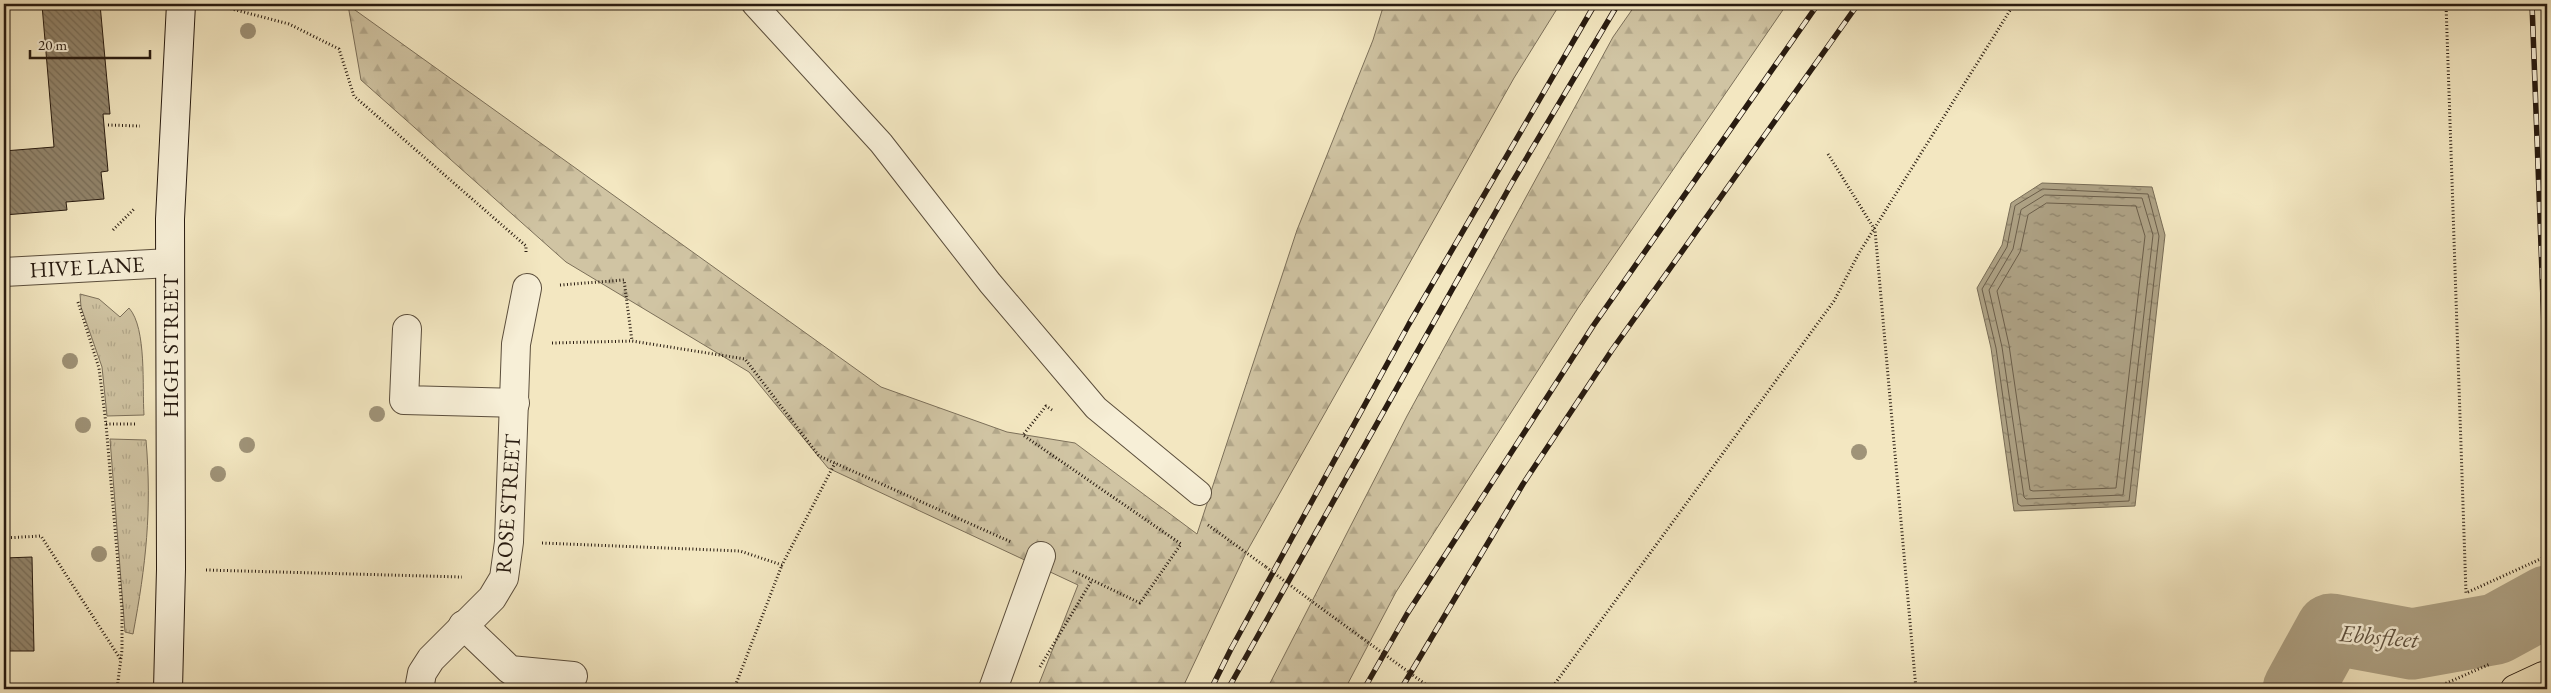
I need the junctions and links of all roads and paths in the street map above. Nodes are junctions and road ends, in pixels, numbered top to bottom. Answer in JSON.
{"nodes":[{"id":1,"x":181,"y":4,"type":"edge"},
{"id":2,"x":213,"y":4,"type":"edge"},
{"id":3,"x":754,"y":4,"type":"edge"},
{"id":4,"x":2014,"y":4,"type":"edge"},
{"id":5,"x":2446,"y":4,"type":"edge"},
{"id":6,"x":108,"y":126,"type":"dead end"},
{"id":7,"x":144,"y":127,"type":"dead end"},
{"id":8,"x":1828,"y":154,"type":"dead end"},
{"id":9,"x":137,"y":202,"type":"dead end"},
{"id":10,"x":1875,"y":230,"type":"junction"},
{"id":11,"x":110,"y":232,"type":"dead end"},
{"id":12,"x":170,"y":264,"type":"junction"},
{"id":13,"x":4,"y":272,"type":"edge"},
{"id":14,"x":527,"y":288,"type":"junction"},
{"id":15,"x":78,"y":301,"type":"dead end"},
{"id":16,"x":407,"y":329,"type":"dead end"},
{"id":17,"x":632,"y":341,"type":"junction"},
{"id":18,"x":516,"y":344,"type":"junction"},
{"id":19,"x":515,"y":403,"type":"junction"},
{"id":20,"x":1054,"y":412,"type":"dead end"},
{"id":21,"x":835,"y":463,"type":"junction"},
{"id":22,"x":1199,"y":494,"type":"dead end"},
{"id":23,"x":1206,"y":523,"type":"dead end"},
{"id":24,"x":4,"y":538,"type":"edge"},
{"id":25,"x":509,"y":542,"type":"junction"},
{"id":26,"x":1041,"y":556,"type":"junction"},
{"id":27,"x":2547,"y":556,"type":"edge"},
{"id":28,"x":782,"y":565,"type":"junction"},
{"id":29,"x":171,"y":569,"type":"junction"},
{"id":30,"x":504,"y":578,"type":"junction"},
{"id":31,"x":1092,"y":580,"type":"junction"},
{"id":32,"x":463,"y":625,"type":"junction"},
{"id":33,"x":121,"y":660,"type":"junction"},
{"id":34,"x":1037,"y":672,"type":"dead end"},
{"id":35,"x":573,"y":676,"type":"dead end"},
{"id":36,"x":2543,"y":676,"type":"dead end"},
{"id":37,"x":117,"y":689,"type":"edge"},
{"id":38,"x":168,"y":689,"type":"edge"},
{"id":39,"x":419,"y":689,"type":"edge"},
{"id":40,"x":734,"y":689,"type":"edge"},
{"id":41,"x":993,"y":689,"type":"edge"},
{"id":42,"x":1432,"y":689,"type":"edge"},
{"id":43,"x":1551,"y":689,"type":"edge"},
{"id":44,"x":1916,"y":689,"type":"edge"},
{"id":45,"x":2516,"y":689,"type":"edge"}],
"edges":[{"from":1,"to":12,"type":"street","name":"HIGH STREET"},
{"from":2,"to":14,"type":"path"},
{"from":3,"to":22,"type":"lane"},
{"from":4,"to":10,"type":"path"},
{"from":5,"to":27,"type":"path"},
{"from":6,"to":7,"type":"path"},
{"from":8,"to":10,"type":"path"},
{"from":9,"to":11,"type":"path"},
{"from":10,"to":43,"type":"path"},
{"from":10,"to":44,"type":"path"},
{"from":12,"to":13,"type":"street","name":"HIVE LANE"},
{"from":12,"to":29,"type":"street","name":"HIGH STREET"},
{"from":14,"to":17,"type":"path"},
{"from":14,"to":18,"type":"street","name":"ROSE STREET"},
{"from":15,"to":33,"type":"path"},
{"from":16,"to":19,"type":"street"},
{"from":17,"to":18,"type":"path"},
{"from":17,"to":21,"type":"path"},
{"from":18,"to":19,"type":"street","name":"ROSE STREET"},
{"from":19,"to":25,"type":"street","name":"ROSE STREET"},
{"from":20,"to":31,"type":"path"},
{"from":21,"to":26,"type":"path"},
{"from":21,"to":28,"type":"path"},
{"from":23,"to":42,"type":"path","bridge":true},
{"from":24,"to":33,"type":"path"},
{"from":25,"to":28,"type":"path"},
{"from":25,"to":30,"type":"street","name":"ROSE STREET"},
{"from":26,"to":31,"type":"path"},
{"from":26,"to":41,"type":"street"},
{"from":28,"to":40,"type":"path"},
{"from":29,"to":30,"type":"path"},
{"from":29,"to":38,"type":"street","name":"HIGH STREET"},
{"from":30,"to":32,"type":"street","name":"ROSE STREET"},
{"from":31,"to":34,"type":"path"},
{"from":32,"to":35,"type":"street"},
{"from":32,"to":39,"type":"street","name":"ROSE STREET"},
{"from":33,"to":37,"type":"path"},
{"from":36,"to":45,"type":"main road"}]}
